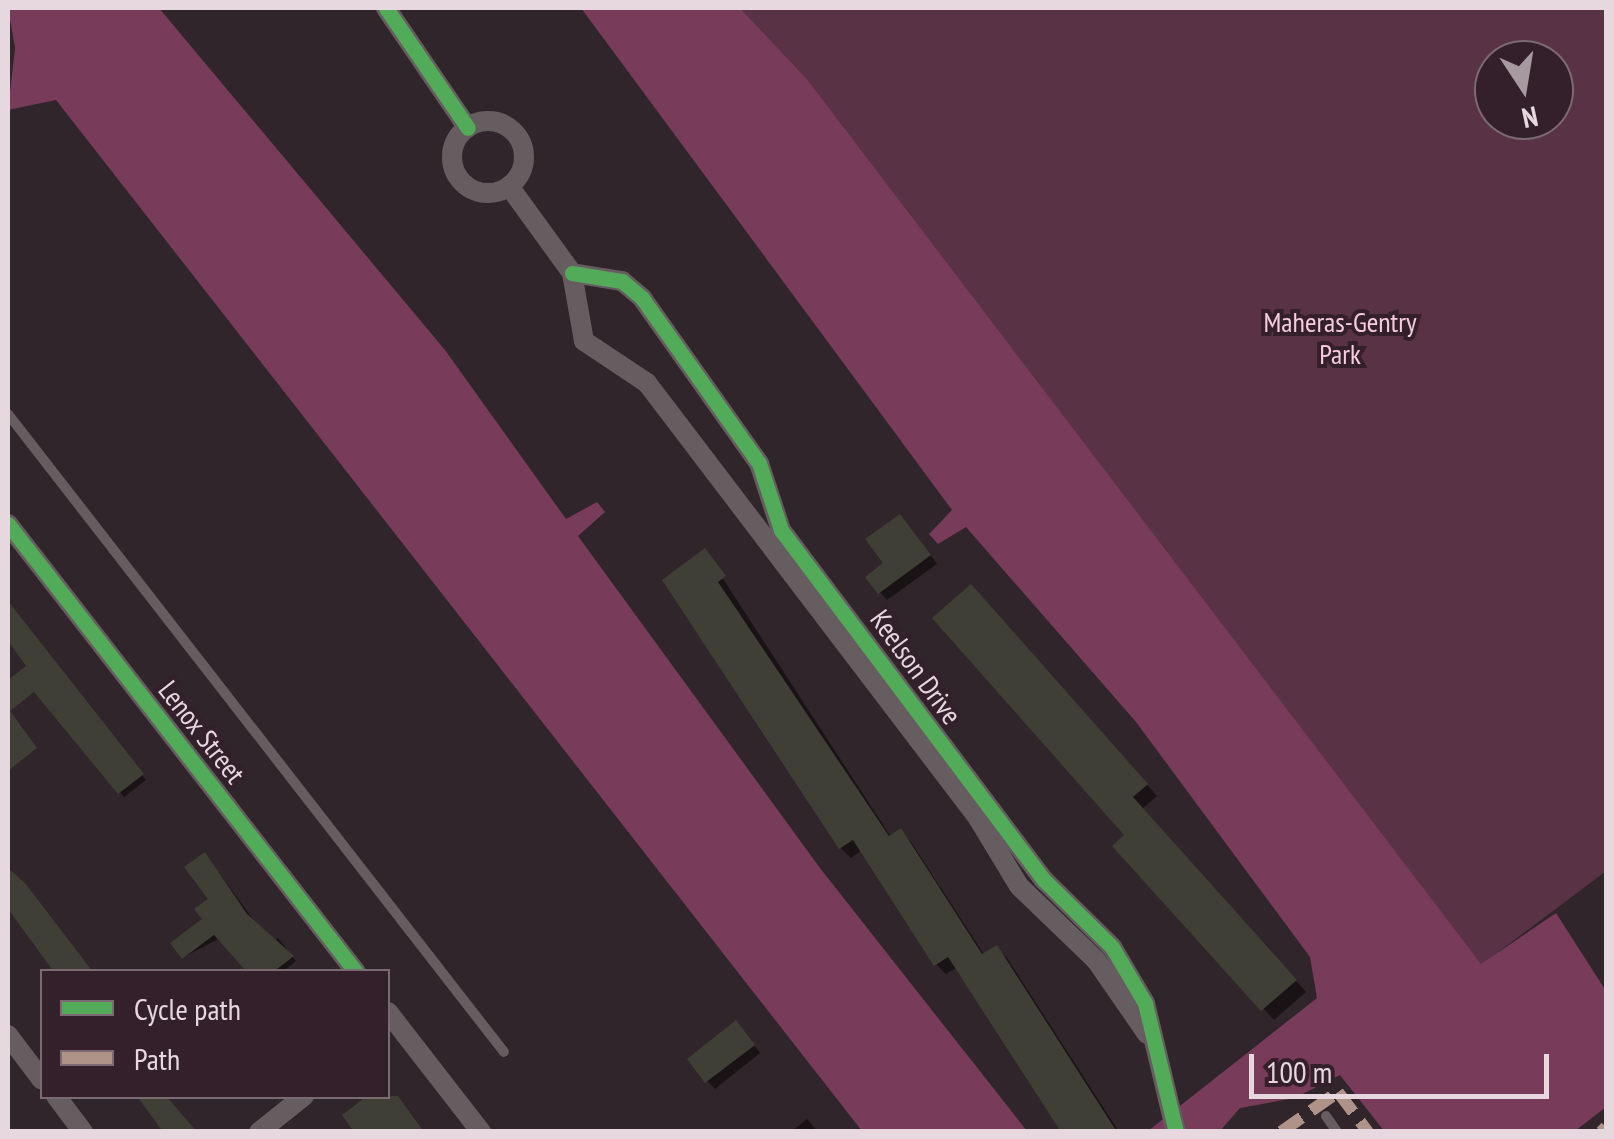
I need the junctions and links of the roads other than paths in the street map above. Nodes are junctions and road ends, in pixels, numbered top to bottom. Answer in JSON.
{"nodes":[{"id":1,"x":386,"y":8,"type":"edge"},
{"id":2,"x":468,"y":128,"type":"junction"},
{"id":3,"x":509,"y":186,"type":"junction"},
{"id":4,"x":572,"y":273,"type":"junction"},
{"id":5,"x":8,"y":414,"type":"edge"},
{"id":6,"x":8,"y":524,"type":"edge"},
{"id":7,"x":354,"y":969,"type":"edge"},
{"id":8,"x":391,"y":1022,"type":"edge"},
{"id":9,"x":8,"y":1034,"type":"edge"},
{"id":10,"x":1148,"y":1035,"type":"junction"},
{"id":11,"x":504,"y":1052,"type":"dead end"},
{"id":12,"x":40,"y":1077,"type":"edge"},
{"id":13,"x":58,"y":1099,"type":"edge"},
{"id":14,"x":300,"y":1099,"type":"edge"},
{"id":15,"x":1326,"y":1116,"type":"dead end"},
{"id":16,"x":83,"y":1132,"type":"edge"},
{"id":17,"x":259,"y":1132,"type":"edge"},
{"id":18,"x":481,"y":1132,"type":"edge"},
{"id":19,"x":1176,"y":1132,"type":"edge"},
{"id":20,"x":1337,"y":1132,"type":"edge"}],
"edges":[{"from":1,"to":2,"type":"street"},
{"from":2,"to":3,"type":"street"},
{"from":2,"to":3,"type":"street"},
{"from":3,"to":4,"type":"street","name":"Keelson Drive"},
{"from":4,"to":10,"type":"street","name":"Keelson Drive"},
{"from":4,"to":10,"type":"street","name":"Keelson Drive"},
{"from":5,"to":11,"type":"lane"},
{"from":6,"to":7,"type":"street","name":"Lenox Street"},
{"from":8,"to":18,"type":"street"},
{"from":9,"to":12,"type":"street"},
{"from":10,"to":19,"type":"street","name":"Keelson Drive"},
{"from":13,"to":16,"type":"street"},
{"from":14,"to":17,"type":"street"},
{"from":15,"to":20,"type":"lane"}]}
